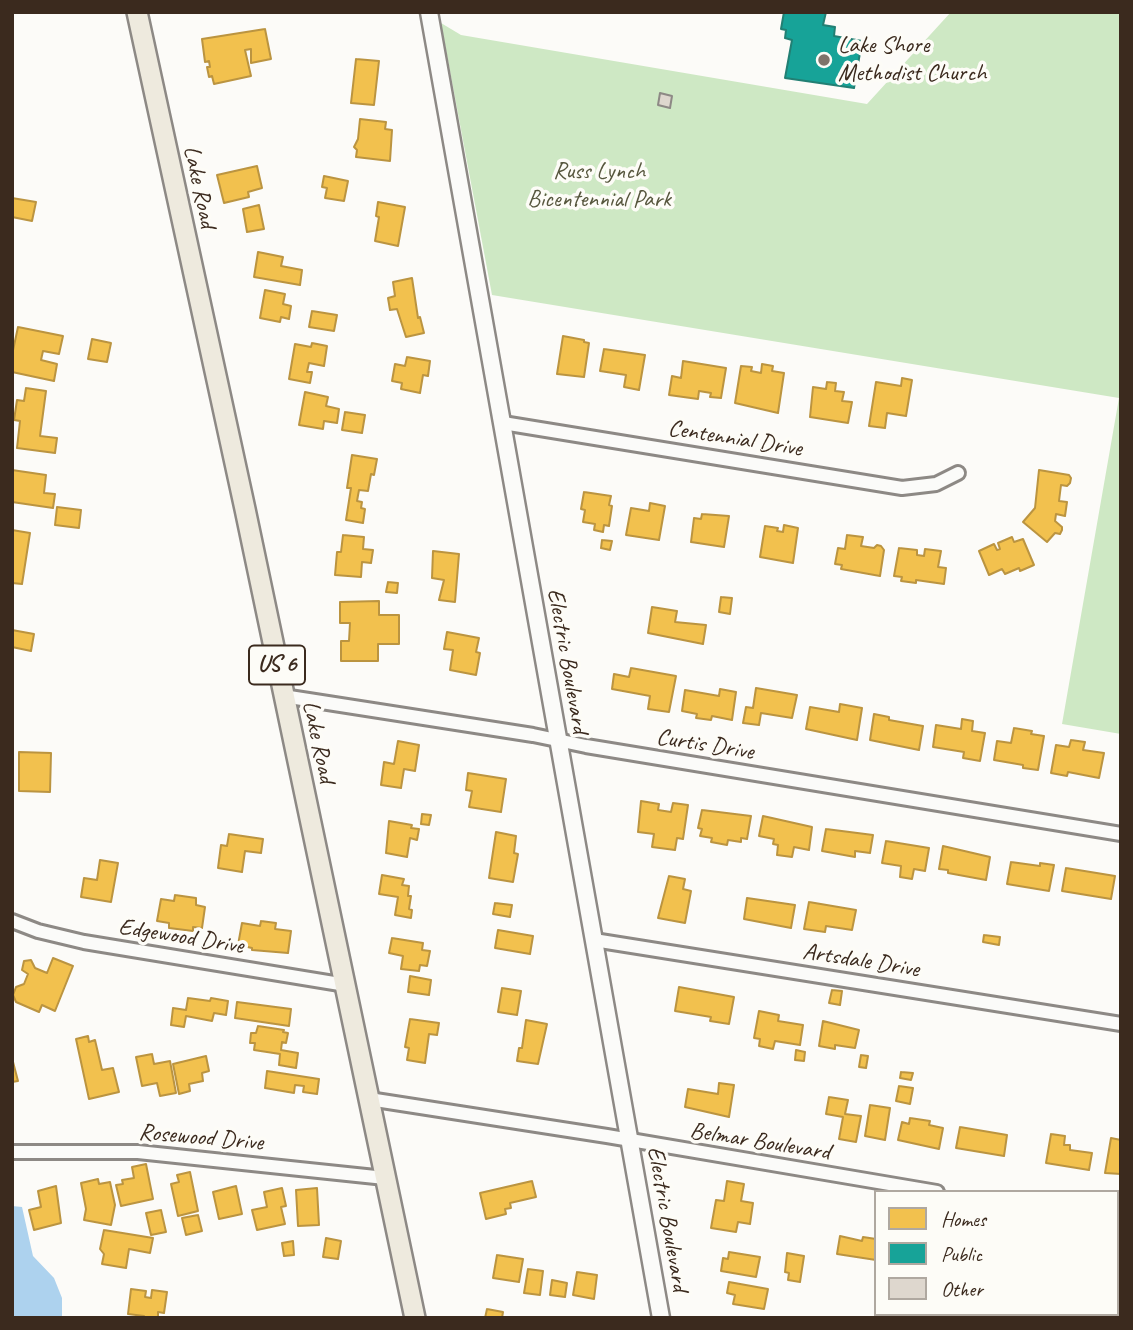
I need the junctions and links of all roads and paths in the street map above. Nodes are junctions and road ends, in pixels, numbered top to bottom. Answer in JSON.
{"nodes":[{"id":1,"x":136,"y":12,"type":"edge"},
{"id":2,"x":429,"y":12,"type":"edge"},
{"id":3,"x":503,"y":422,"type":"junction"},
{"id":4,"x":958,"y":473,"type":"dead end"},
{"id":5,"x":284,"y":696,"type":"junction"},
{"id":6,"x":558,"y":740,"type":"junction"},
{"id":7,"x":1121,"y":834,"type":"edge"},
{"id":8,"x":12,"y":921,"type":"edge"},
{"id":9,"x":594,"y":940,"type":"junction"},
{"id":10,"x":346,"y":985,"type":"junction"},
{"id":11,"x":1121,"y":1024,"type":"edge"},
{"id":12,"x":369,"y":1099,"type":"junction"},
{"id":13,"x":630,"y":1141,"type":"junction"},
{"id":14,"x":12,"y":1153,"type":"edge"},
{"id":15,"x":385,"y":1178,"type":"junction"},
{"id":16,"x":925,"y":1190,"type":"edge"},
{"id":17,"x":415,"y":1318,"type":"edge"},
{"id":18,"x":661,"y":1318,"type":"edge"}],
"edges":[{"from":1,"to":5,"type":"main road","name":"Lake Road","number":"US 6"},
{"from":2,"to":3,"type":"street","name":"Electric Boulevard"},
{"from":3,"to":4,"type":"street","name":"Centennial Drive"},
{"from":3,"to":6,"type":"street","name":"Electric Boulevard"},
{"from":5,"to":6,"type":"street","name":"Curtis Drive"},
{"from":5,"to":10,"type":"main road","name":"Lake Road","number":"US 6"},
{"from":6,"to":7,"type":"street","name":"Curtis Drive"},
{"from":6,"to":9,"type":"street","name":"Electric Boulevard"},
{"from":8,"to":10,"type":"street","name":"Edgewood Drive"},
{"from":9,"to":11,"type":"street","name":"Artsdale Drive"},
{"from":9,"to":13,"type":"street","name":"Electric Boulevard"},
{"from":10,"to":12,"type":"main road","name":"Lake Road","number":"US 6"},
{"from":12,"to":13,"type":"street","name":"Belmar Boulevard"},
{"from":12,"to":15,"type":"main road","name":"Lake Road","number":"US 6"},
{"from":13,"to":16,"type":"street","name":"Belmar Boulevard"},
{"from":13,"to":18,"type":"street","name":"Electric Boulevard"},
{"from":14,"to":15,"type":"street","name":"Rosewood Drive"},
{"from":15,"to":17,"type":"main road","name":"Lake Road","number":"US 6"}]}
